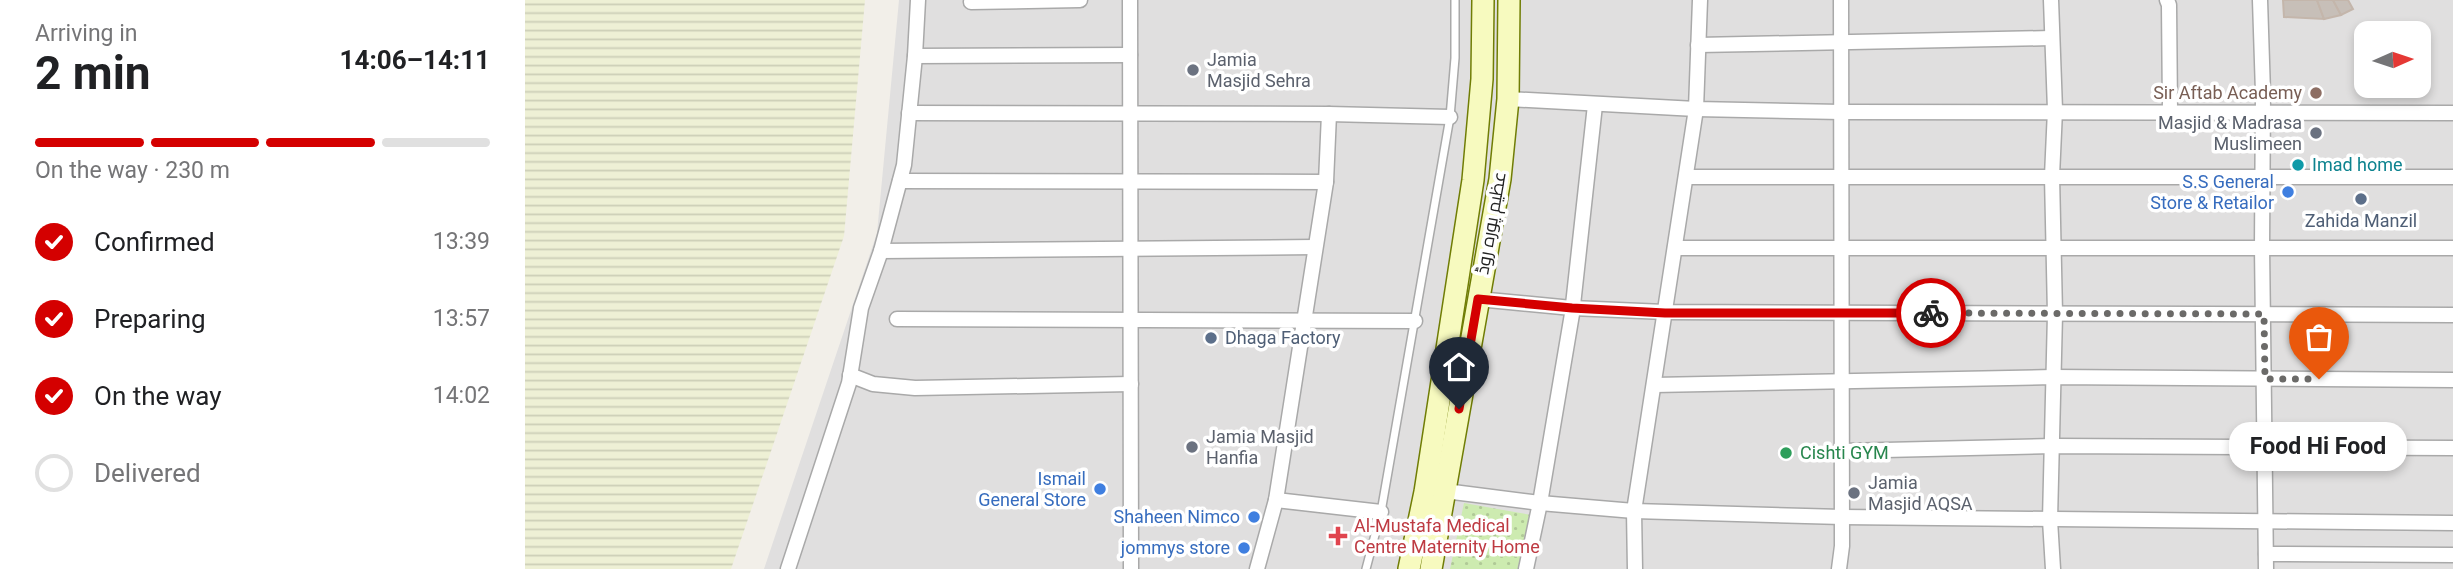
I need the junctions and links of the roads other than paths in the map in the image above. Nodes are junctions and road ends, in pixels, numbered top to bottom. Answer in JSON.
{"nodes":[{"id":1,"x":918,"y":0,"type":"edge"},
{"id":2,"x":1080,"y":0,"type":"edge"},
{"id":3,"x":1130,"y":0,"type":"edge"},
{"id":4,"x":1455,"y":0,"type":"edge"},
{"id":5,"x":1483,"y":0,"type":"edge"},
{"id":6,"x":1509,"y":0,"type":"edge"},
{"id":7,"x":1700,"y":0,"type":"edge"},
{"id":8,"x":1841,"y":0,"type":"edge"},
{"id":9,"x":2051,"y":0,"type":"edge"},
{"id":10,"x":2167,"y":0,"type":"edge"},
{"id":11,"x":2260,"y":0,"type":"edge"},
{"id":12,"x":971,"y":2,"type":"dead end"},
{"id":13,"x":2051,"y":38,"type":"junction"},
{"id":14,"x":1841,"y":42,"type":"junction"},
{"id":15,"x":1698,"y":45,"type":"junction"},
{"id":16,"x":1130,"y":55,"type":"junction"},
{"id":17,"x":915,"y":56,"type":"junction"},
{"id":18,"x":1509,"y":99,"type":"junction"},
{"id":19,"x":1595,"y":105,"type":"junction"},
{"id":20,"x":1696,"y":109,"type":"junction"},
{"id":21,"x":2055,"y":110,"type":"junction"},
{"id":22,"x":1841,"y":111,"type":"junction"},
{"id":23,"x":2170,"y":111,"type":"junction"},
{"id":24,"x":2263,"y":111,"type":"junction"},
{"id":25,"x":909,"y":113,"type":"junction"},
{"id":26,"x":2453,"y":113,"type":"edge"},
{"id":27,"x":1130,"y":114,"type":"junction"},
{"id":28,"x":1329,"y":114,"type":"junction"},
{"id":29,"x":1450,"y":117,"type":"junction"},
{"id":30,"x":2052,"y":176,"type":"junction"},
{"id":31,"x":1686,"y":177,"type":"junction"},
{"id":32,"x":1841,"y":177,"type":"junction"},
{"id":33,"x":2263,"y":177,"type":"junction"},
{"id":34,"x":2453,"y":177,"type":"edge"},
{"id":35,"x":899,"y":181,"type":"junction"},
{"id":36,"x":1129,"y":181,"type":"junction"},
{"id":37,"x":1326,"y":182,"type":"junction"},
{"id":38,"x":1315,"y":247,"type":"junction"},
{"id":39,"x":2262,"y":247,"type":"junction"},
{"id":40,"x":1130,"y":248,"type":"junction"},
{"id":41,"x":1675,"y":248,"type":"junction"},
{"id":42,"x":1841,"y":248,"type":"junction"},
{"id":43,"x":2453,"y":248,"type":"edge"},
{"id":44,"x":2052,"y":249,"type":"junction"},
{"id":45,"x":881,"y":251,"type":"junction"},
{"id":46,"x":1478,"y":299,"type":"junction"},
{"id":47,"x":1572,"y":308,"type":"junction"},
{"id":48,"x":1665,"y":313,"type":"junction"},
{"id":49,"x":1842,"y":313,"type":"junction"},
{"id":50,"x":2055,"y":314,"type":"junction"},
{"id":51,"x":2264,"y":314,"type":"junction"},
{"id":52,"x":2453,"y":315,"type":"edge"},
{"id":53,"x":1130,"y":318,"type":"junction"},
{"id":54,"x":897,"y":319,"type":"dead end"},
{"id":55,"x":1304,"y":321,"type":"junction"},
{"id":56,"x":1415,"y":321,"type":"junction"},
{"id":57,"x":850,"y":376,"type":"junction"},
{"id":58,"x":2053,"y":377,"type":"junction"},
{"id":59,"x":2265,"y":379,"type":"junction"},
{"id":60,"x":2453,"y":380,"type":"edge"},
{"id":61,"x":1843,"y":382,"type":"junction"},
{"id":62,"x":1131,"y":384,"type":"junction"},
{"id":63,"x":1654,"y":385,"type":"junction"},
{"id":64,"x":2053,"y":446,"type":"junction"},
{"id":65,"x":2265,"y":447,"type":"junction"},
{"id":66,"x":2453,"y":448,"type":"edge"},
{"id":67,"x":1842,"y":451,"type":"junction"},
{"id":68,"x":1445,"y":491,"type":"junction"},
{"id":69,"x":1276,"y":500,"type":"junction"},
{"id":70,"x":1540,"y":503,"type":"junction"},
{"id":71,"x":1634,"y":511,"type":"junction"},
{"id":72,"x":1381,"y":512,"type":"junction"},
{"id":73,"x":1842,"y":517,"type":"junction"},
{"id":74,"x":2265,"y":519,"type":"junction"},
{"id":75,"x":2050,"y":520,"type":"junction"},
{"id":76,"x":2453,"y":523,"type":"edge"},
{"id":77,"x":2266,"y":554,"type":"junction"},
{"id":78,"x":2453,"y":555,"type":"edge"},
{"id":79,"x":788,"y":569,"type":"edge"},
{"id":80,"x":1131,"y":569,"type":"edge"},
{"id":81,"x":1257,"y":569,"type":"edge"},
{"id":82,"x":1366,"y":569,"type":"edge"},
{"id":83,"x":1409,"y":569,"type":"edge"},
{"id":84,"x":1431,"y":569,"type":"edge"},
{"id":85,"x":1526,"y":569,"type":"edge"},
{"id":86,"x":1635,"y":569,"type":"edge"},
{"id":87,"x":1839,"y":569,"type":"edge"},
{"id":88,"x":2053,"y":569,"type":"edge"},
{"id":89,"x":2266,"y":569,"type":"edge"}],
"edges":[{"from":1,"to":17,"type":"street"},
{"from":2,"to":12,"type":"street"},
{"from":3,"to":16,"type":"street"},
{"from":4,"to":29,"type":"lane"},
{"from":5,"to":83,"type":"main road","name":"عظیم پورہ روڈ"},
{"from":6,"to":18,"type":"main road","name":"عظیم پورہ روڈ"},
{"from":7,"to":15,"type":"street"},
{"from":8,"to":14,"type":"street"},
{"from":9,"to":13,"type":"street"},
{"from":10,"to":23,"type":"street"},
{"from":11,"to":24,"type":"street"},
{"from":13,"to":14,"type":"street"},
{"from":13,"to":21,"type":"street"},
{"from":14,"to":15,"type":"street"},
{"from":14,"to":22,"type":"street"},
{"from":15,"to":20,"type":"street"},
{"from":16,"to":17,"type":"street"},
{"from":16,"to":27,"type":"street"},
{"from":17,"to":25,"type":"street"},
{"from":18,"to":19,"type":"street"},
{"from":18,"to":46,"type":"main road","name":"عظیم پورہ روڈ"},
{"from":19,"to":20,"type":"street"},
{"from":19,"to":47,"type":"street"},
{"from":20,"to":22,"type":"street"},
{"from":20,"to":31,"type":"street"},
{"from":21,"to":22,"type":"street"},
{"from":21,"to":23,"type":"street"},
{"from":21,"to":30,"type":"street"},
{"from":22,"to":32,"type":"street"},
{"from":23,"to":24,"type":"street"},
{"from":24,"to":26,"type":"street"},
{"from":24,"to":33,"type":"street"},
{"from":25,"to":27,"type":"street"},
{"from":25,"to":35,"type":"street"},
{"from":27,"to":28,"type":"street"},
{"from":27,"to":36,"type":"street"},
{"from":28,"to":29,"type":"street"},
{"from":28,"to":37,"type":"street"},
{"from":29,"to":56,"type":"lane"},
{"from":30,"to":32,"type":"street"},
{"from":30,"to":33,"type":"street"},
{"from":30,"to":44,"type":"street"},
{"from":31,"to":32,"type":"street"},
{"from":31,"to":41,"type":"street"},
{"from":32,"to":42,"type":"street"},
{"from":33,"to":34,"type":"street"},
{"from":33,"to":39,"type":"street"},
{"from":35,"to":36,"type":"street"},
{"from":35,"to":45,"type":"street"},
{"from":36,"to":37,"type":"street"},
{"from":36,"to":40,"type":"street"},
{"from":37,"to":38,"type":"street"},
{"from":38,"to":40,"type":"street"},
{"from":38,"to":55,"type":"street"},
{"from":39,"to":43,"type":"street"},
{"from":39,"to":44,"type":"street"},
{"from":39,"to":51,"type":"street"},
{"from":40,"to":45,"type":"street"},
{"from":40,"to":53,"type":"street"},
{"from":41,"to":42,"type":"street"},
{"from":41,"to":48,"type":"street"},
{"from":42,"to":44,"type":"street"},
{"from":42,"to":49,"type":"street"},
{"from":44,"to":50,"type":"street"},
{"from":45,"to":57,"type":"street"},
{"from":46,"to":47,"type":"street"},
{"from":46,"to":68,"type":"main road","name":"عظیم پورہ روڈ"},
{"from":47,"to":48,"type":"street"},
{"from":47,"to":70,"type":"street"},
{"from":48,"to":49,"type":"street"},
{"from":48,"to":63,"type":"street"},
{"from":49,"to":50,"type":"street"},
{"from":49,"to":61,"type":"street"},
{"from":50,"to":51,"type":"street"},
{"from":50,"to":58,"type":"street"},
{"from":51,"to":52,"type":"street"},
{"from":51,"to":59,"type":"street"},
{"from":53,"to":54,"type":"street"},
{"from":53,"to":55,"type":"street"},
{"from":53,"to":62,"type":"street"},
{"from":55,"to":56,"type":"street"},
{"from":55,"to":69,"type":"street"},
{"from":56,"to":72,"type":"lane"},
{"from":57,"to":62,"type":"street"},
{"from":57,"to":79,"type":"street"},
{"from":58,"to":59,"type":"street"},
{"from":58,"to":61,"type":"street"},
{"from":58,"to":64,"type":"street"},
{"from":59,"to":60,"type":"street"},
{"from":59,"to":65,"type":"street"},
{"from":61,"to":63,"type":"street"},
{"from":61,"to":67,"type":"street"},
{"from":62,"to":80,"type":"street"},
{"from":63,"to":71,"type":"street"},
{"from":64,"to":65,"type":"street"},
{"from":64,"to":67,"type":"street"},
{"from":64,"to":75,"type":"street"},
{"from":65,"to":66,"type":"street"},
{"from":65,"to":74,"type":"street"},
{"from":67,"to":73,"type":"street"},
{"from":68,"to":70,"type":"street"},
{"from":68,"to":84,"type":"main road","name":"عظیم پورہ روڈ"},
{"from":69,"to":72,"type":"street"},
{"from":69,"to":81,"type":"street"},
{"from":70,"to":71,"type":"street"},
{"from":70,"to":85,"type":"street"},
{"from":71,"to":73,"type":"street"},
{"from":71,"to":86,"type":"street"},
{"from":72,"to":82,"type":"lane"},
{"from":73,"to":75,"type":"street"},
{"from":73,"to":87,"type":"street"},
{"from":74,"to":75,"type":"street"},
{"from":74,"to":76,"type":"street"},
{"from":74,"to":77,"type":"street"},
{"from":75,"to":88,"type":"street"},
{"from":77,"to":78,"type":"street"},
{"from":77,"to":89,"type":"street"}]}
